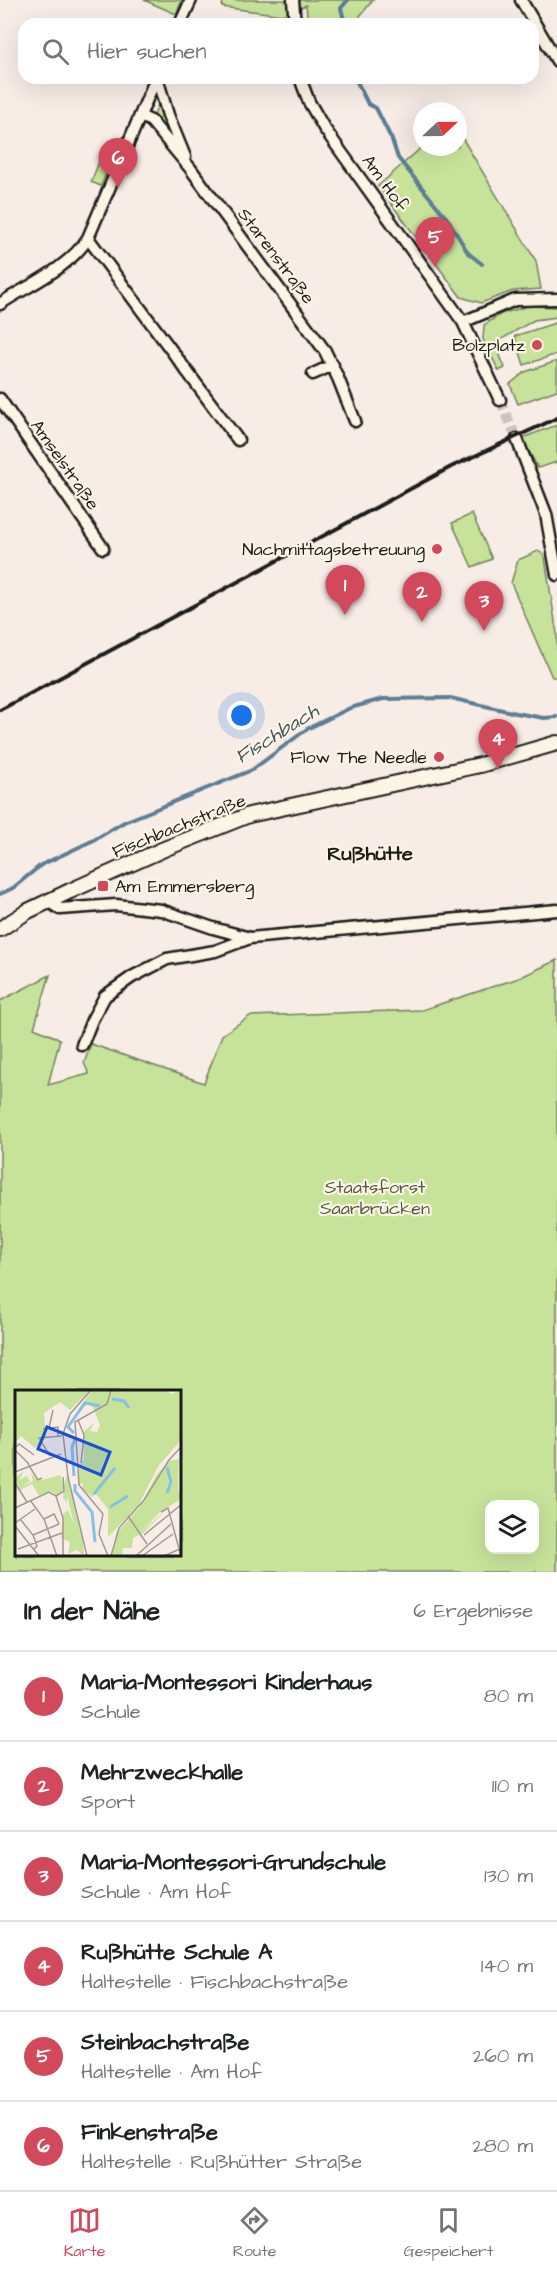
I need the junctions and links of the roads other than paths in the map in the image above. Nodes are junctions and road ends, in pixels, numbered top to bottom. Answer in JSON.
{"nodes":[{"id":1,"x":191,"y":0,"type":"edge"},
{"id":2,"x":293,"y":0,"type":"edge"},
{"id":3,"x":521,"y":0,"type":"edge"},
{"id":4,"x":183,"y":18,"type":"edge"},
{"id":5,"x":294,"y":18,"type":"edge"},
{"id":6,"x":532,"y":18,"type":"edge"},
{"id":7,"x":539,"y":30,"type":"edge"},
{"id":8,"x":557,"y":61,"type":"edge"},
{"id":9,"x":154,"y":84,"type":"edge"},
{"id":10,"x":159,"y":84,"type":"edge"},
{"id":11,"x":302,"y":84,"type":"edge"},
{"id":12,"x":140,"y":116,"type":"junction"},
{"id":13,"x":190,"y":168,"type":"junction"},
{"id":14,"x":88,"y":238,"type":"junction"},
{"id":15,"x":557,"y":299,"type":"edge"},
{"id":16,"x":0,"y":304,"type":"edge"},
{"id":17,"x":463,"y":322,"type":"junction"},
{"id":18,"x":333,"y":365,"type":"junction"},
{"id":19,"x":313,"y":374,"type":"dead end"},
{"id":20,"x":0,"y":399,"type":"edge"},
{"id":21,"x":500,"y":400,"type":"tunnel mouth"},
{"id":22,"x":355,"y":421,"type":"dead end"},
{"id":23,"x":517,"y":439,"type":"tunnel mouth"},
{"id":24,"x":238,"y":440,"type":"dead end"},
{"id":25,"x":103,"y":548,"type":"dead end"},
{"id":26,"x":557,"y":575,"type":"edge"},
{"id":27,"x":557,"y":743,"type":"edge"},
{"id":28,"x":48,"y":901,"type":"junction"},
{"id":29,"x":557,"y":910,"type":"edge"},
{"id":30,"x":0,"y":928,"type":"edge"},
{"id":31,"x":250,"y":938,"type":"junction"},
{"id":32,"x":82,"y":1045,"type":"dead end"}],
"edges":[{"from":1,"to":4,"type":"street"},
{"from":2,"to":5,"type":"street"},
{"from":3,"to":6,"type":"street"},
{"from":7,"to":8,"type":"street"},
{"from":9,"to":12,"type":"street"},
{"from":10,"to":13,"type":"street","name":"Starenstraße"},
{"from":11,"to":17,"type":"street","name":"Am Hof"},
{"from":12,"to":13,"type":"street","name":"Starenstraße"},
{"from":12,"to":14,"type":"street"},
{"from":13,"to":18,"type":"street","name":"Starenstraße"},
{"from":14,"to":16,"type":"street"},
{"from":14,"to":24,"type":"street"},
{"from":15,"to":17,"type":"street"},
{"from":17,"to":21,"type":"street","name":"Am Hof"},
{"from":18,"to":19,"type":"street"},
{"from":18,"to":22,"type":"street","name":"Starenstraße"},
{"from":20,"to":25,"type":"street","name":"Amselstraße"},
{"from":23,"to":26,"type":"street"},
{"from":27,"to":28,"type":"main road","name":"Fischbachstraße"},
{"from":28,"to":30,"type":"main road","name":"Fischbachstraße"},
{"from":28,"to":31,"type":"street"},
{"from":29,"to":31,"type":"street"},
{"from":31,"to":32,"type":"street"}]}
